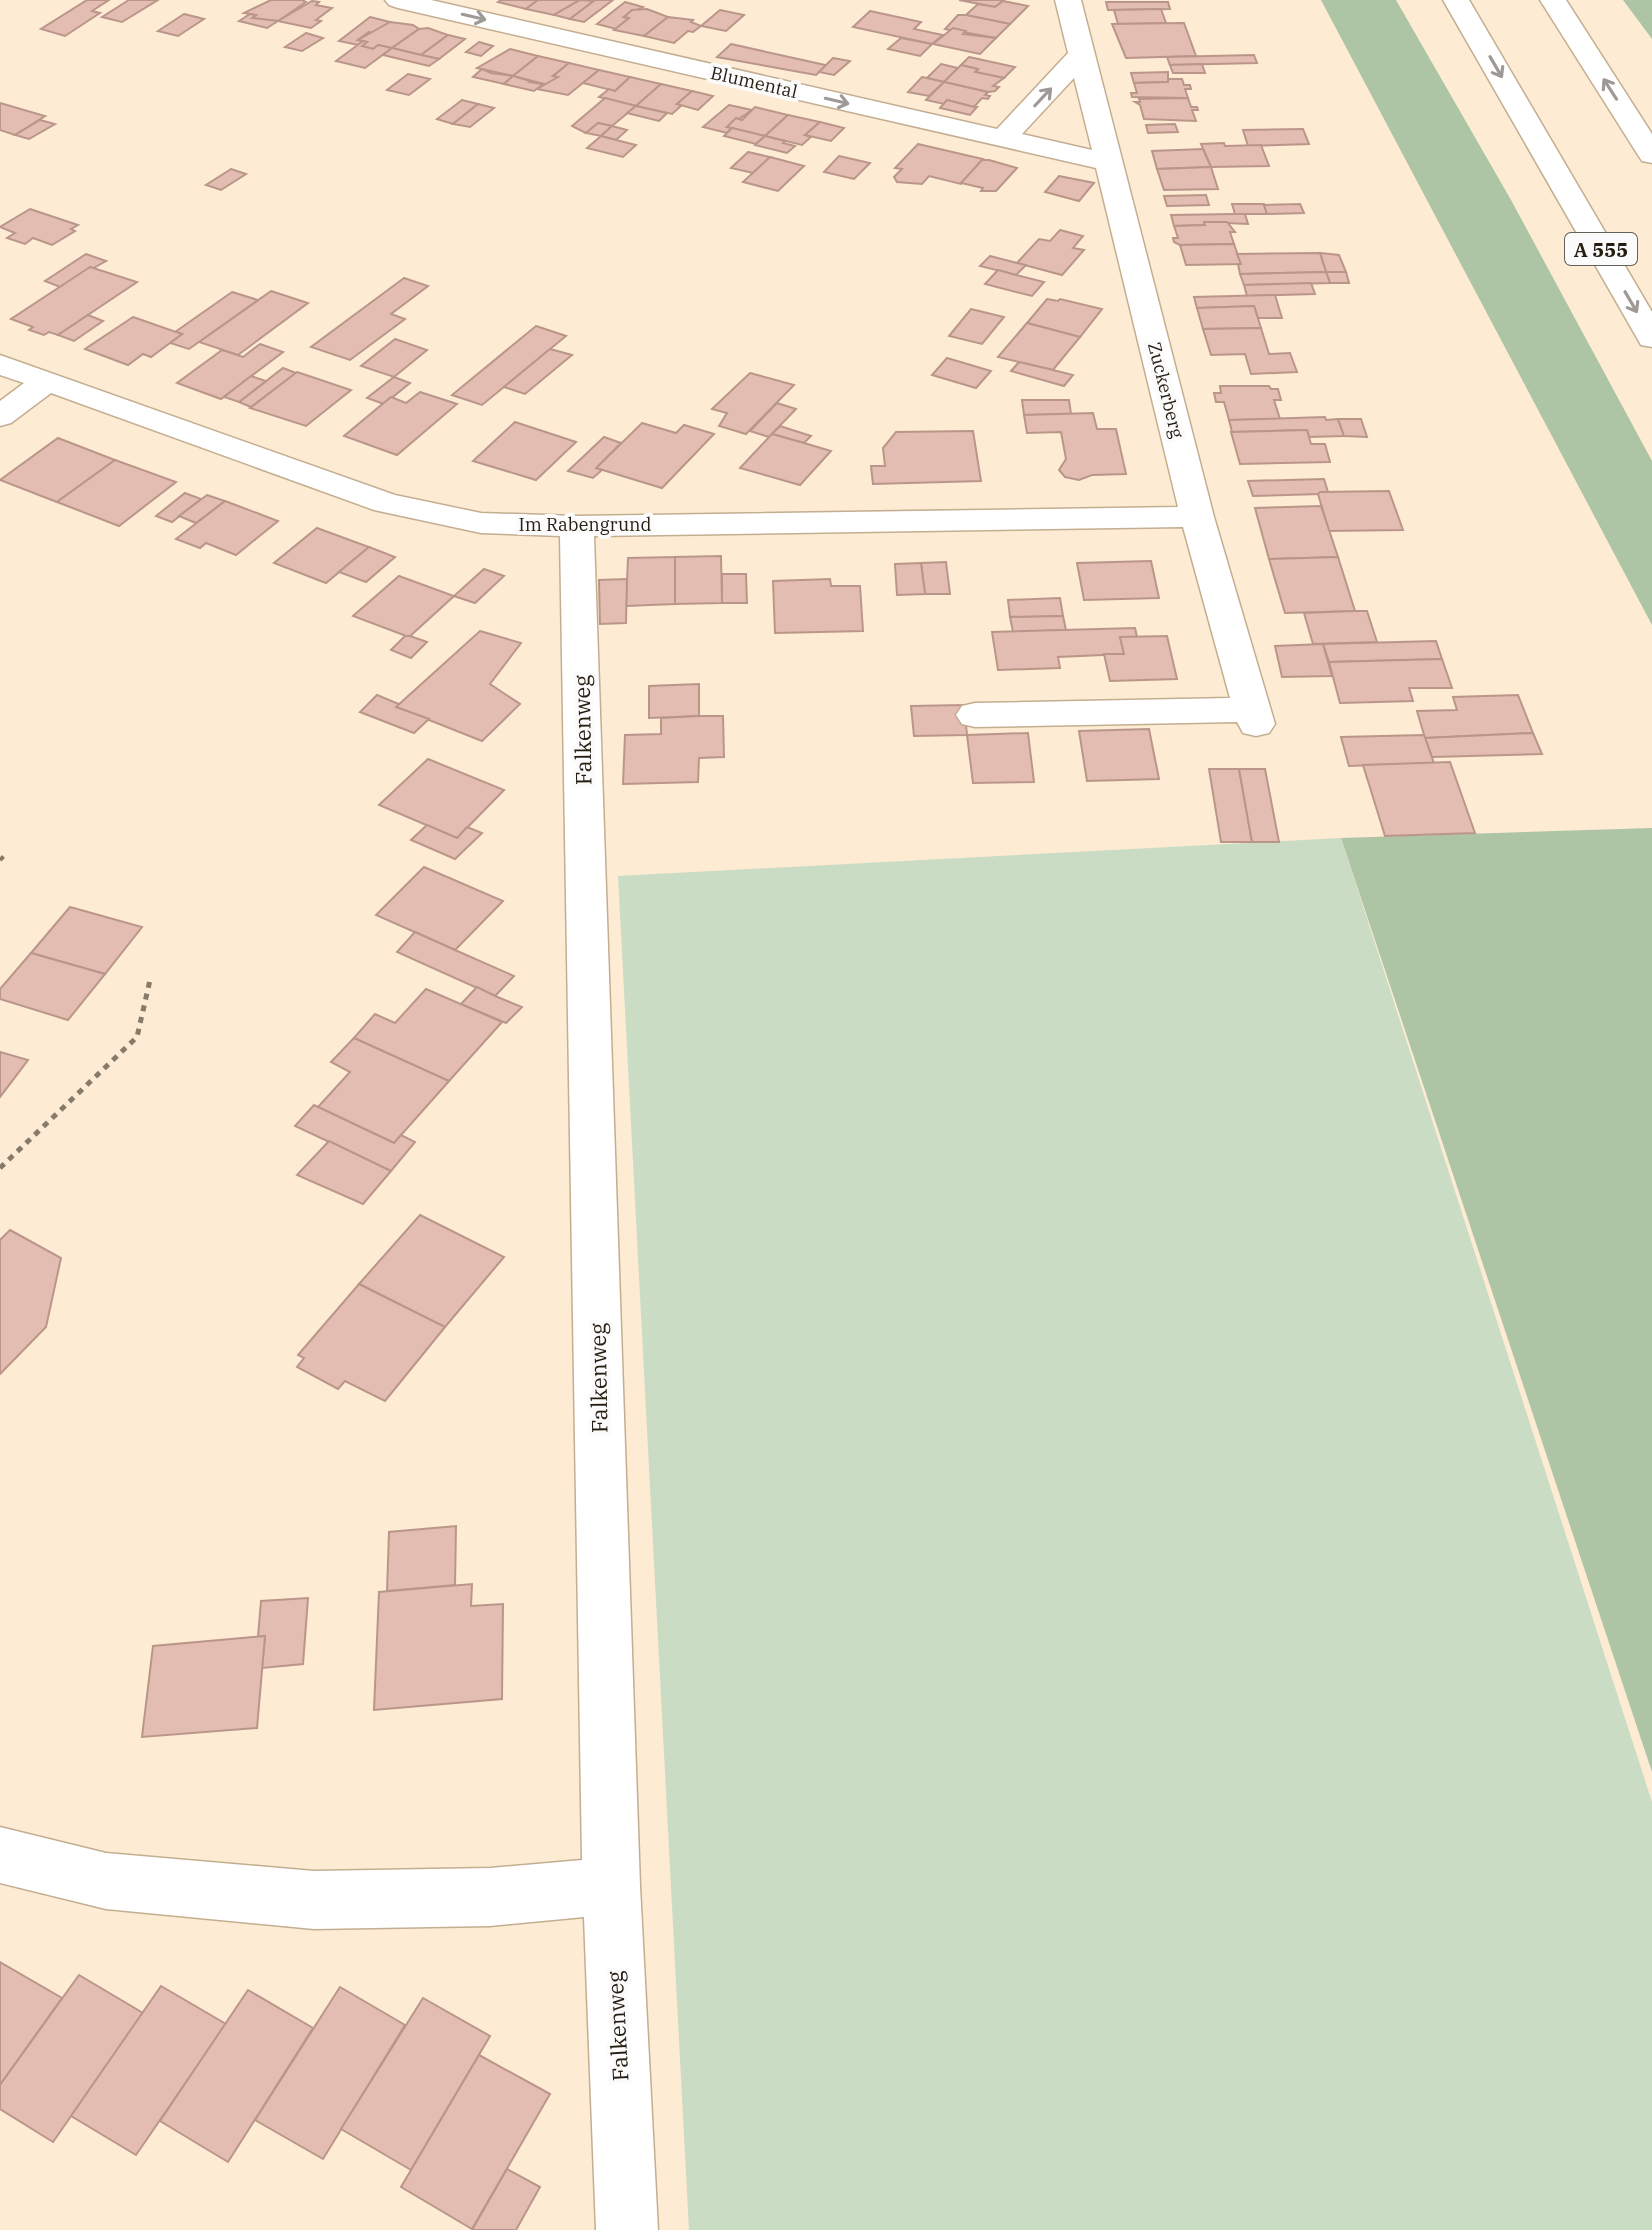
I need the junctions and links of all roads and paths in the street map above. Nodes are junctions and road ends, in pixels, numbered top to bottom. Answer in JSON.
{"nodes":[{"id":1,"x":398,"y":0,"type":"edge"},
{"id":2,"x":1068,"y":0,"type":"edge"},
{"id":3,"x":1456,"y":0,"type":"edge"},
{"id":4,"x":1553,"y":0,"type":"edge"},
{"id":5,"x":1082,"y":54,"type":"junction"},
{"id":6,"x":1003,"y":139,"type":"junction"},
{"id":7,"x":1652,"y":155,"type":"edge"},
{"id":8,"x":1111,"y":163,"type":"junction"},
{"id":9,"x":1652,"y":338,"type":"edge"},
{"id":10,"x":0,"y":364,"type":"edge"},
{"id":11,"x":47,"y":381,"type":"junction"},
{"id":12,"x":0,"y":416,"type":"edge"},
{"id":13,"x":1197,"y":517,"type":"junction"},
{"id":14,"x":577,"y":526,"type":"junction"},
{"id":15,"x":975,"y":715,"type":"dead end"},
{"id":16,"x":6,"y":854,"type":"dead end"},
{"id":17,"x":0,"y":860,"type":"edge"},
{"id":18,"x":150,"y":980,"type":"dead end"},
{"id":19,"x":0,"y":1168,"type":"edge"},
{"id":20,"x":0,"y":1855,"type":"edge"},
{"id":21,"x":611,"y":1886,"type":"junction"},
{"id":22,"x":627,"y":2230,"type":"edge"}],
"edges":[{"from":1,"to":6,"type":"main road","name":"Blumental","one_way":true},
{"from":2,"to":5,"type":"main road","name":"Zuckerberg"},
{"from":3,"to":9,"type":"main road","number":"A 555","one_way":true},
{"from":7,"to":4,"type":"main road","one_way":true},
{"from":6,"to":5,"type":"main road","one_way":true},
{"from":5,"to":8,"type":"main road","name":"Zuckerberg"},
{"from":6,"to":8,"type":"main road","name":"Blumental"},
{"from":8,"to":13,"type":"main road","name":"Zuckerberg"},
{"from":10,"to":11,"type":"main road","name":"Im Rabengrund"},
{"from":11,"to":12,"type":"main road"},
{"from":11,"to":14,"type":"main road","name":"Im Rabengrund"},
{"from":13,"to":14,"type":"main road","name":"Im Rabengrund"},
{"from":13,"to":15,"type":"main road","name":"Zuckerberg"},
{"from":14,"to":21,"type":"main road","name":"Falkenweg"},
{"from":16,"to":17,"type":"path"},
{"from":18,"to":19,"type":"path"},
{"from":20,"to":21,"type":"main road"},
{"from":21,"to":22,"type":"main road","name":"Falkenweg"}]}
